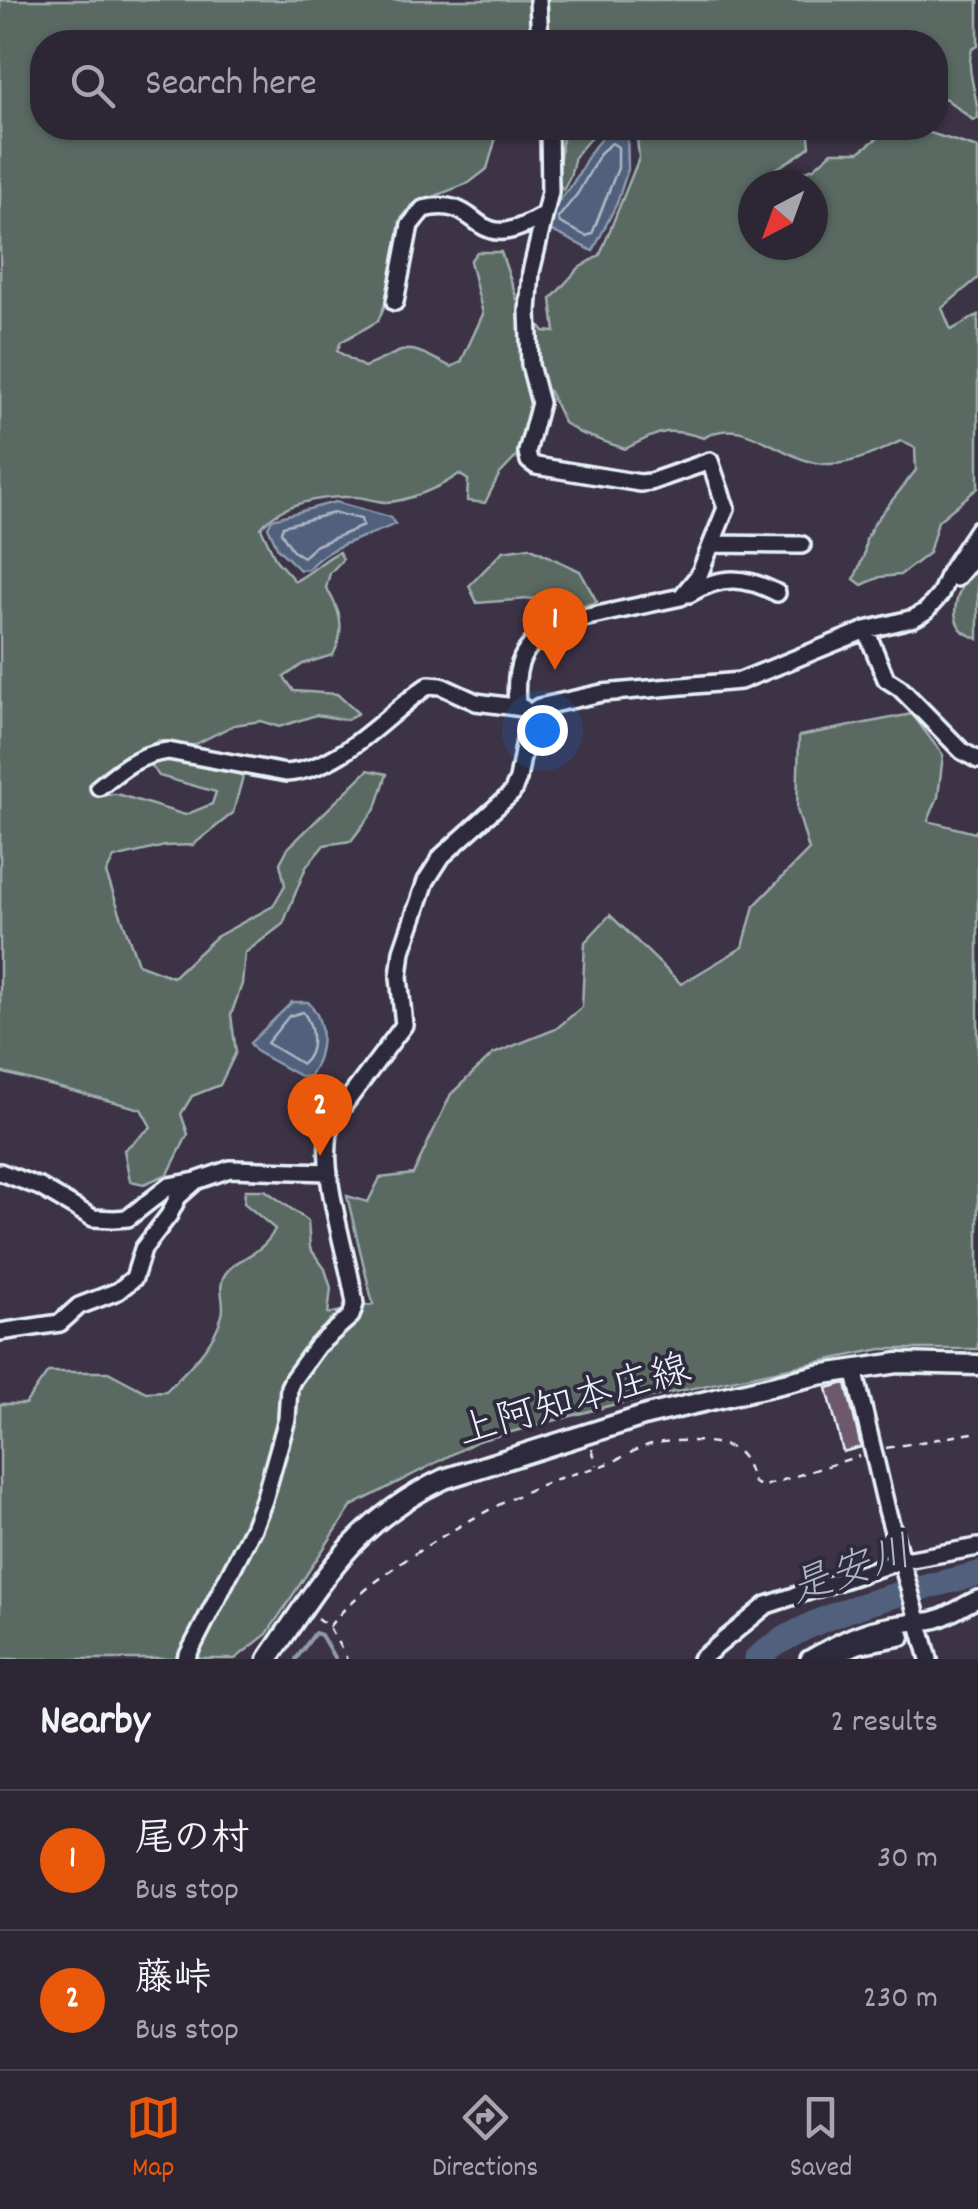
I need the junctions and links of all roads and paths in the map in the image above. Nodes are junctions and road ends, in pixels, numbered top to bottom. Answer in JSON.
{"nodes":[{"id":1,"x":538,"y":0,"type":"edge"},
{"id":2,"x":539,"y":30,"type":"edge"},
{"id":3,"x":549,"y":140,"type":"edge"},
{"id":4,"x":542,"y":216,"type":"junction"},
{"id":5,"x":395,"y":302,"type":"dead end"},
{"id":6,"x":978,"y":528,"type":"edge"},
{"id":7,"x":714,"y":544,"type":"junction"},
{"id":8,"x":802,"y":545,"type":"dead end"},
{"id":9,"x":978,"y":553,"type":"edge"},
{"id":10,"x":944,"y":584,"type":"junction"},
{"id":11,"x":777,"y":594,"type":"dead end"},
{"id":12,"x":681,"y":597,"type":"junction"},
{"id":13,"x":866,"y":630,"type":"junction"},
{"id":14,"x":524,"y":709,"type":"junction"},
{"id":15,"x":978,"y":760,"type":"edge"},
{"id":16,"x":99,"y":787,"type":"dead end"},
{"id":17,"x":0,"y":1172,"type":"edge"},
{"id":18,"x":329,"y":1172,"type":"junction"},
{"id":19,"x":196,"y":1182,"type":"junction"},
{"id":20,"x":0,"y":1332,"type":"edge"},
{"id":21,"x":978,"y":1365,"type":"edge"},
{"id":22,"x":854,"y":1369,"type":"junction"},
{"id":23,"x":978,"y":1432,"type":"edge"},
{"id":24,"x":872,"y":1452,"type":"junction"},
{"id":25,"x":978,"y":1547,"type":"edge"},
{"id":26,"x":902,"y":1566,"type":"junction"},
{"id":27,"x":978,"y":1599,"type":"edge"},
{"id":28,"x":303,"y":1608,"type":"junction"},
{"id":29,"x":916,"y":1616,"type":"junction"},
{"id":30,"x":329,"y":1628,"type":"junction"},
{"id":31,"x":902,"y":1637,"type":"dead end"},
{"id":32,"x":186,"y":1659,"type":"edge"},
{"id":33,"x":268,"y":1659,"type":"edge"},
{"id":34,"x":346,"y":1659,"type":"edge"},
{"id":35,"x":701,"y":1659,"type":"edge"},
{"id":36,"x":809,"y":1659,"type":"edge"},
{"id":37,"x":828,"y":1659,"type":"edge"},
{"id":38,"x":930,"y":1659,"type":"edge"}],
"edges":[{"from":1,"to":2,"type":"street"},
{"from":3,"to":4,"type":"street"},
{"from":4,"to":5,"type":"street"},
{"from":4,"to":7,"type":"street"},
{"from":6,"to":10,"type":"street"},
{"from":7,"to":8,"type":"street"},
{"from":7,"to":12,"type":"street"},
{"from":9,"to":10,"type":"street"},
{"from":10,"to":13,"type":"street"},
{"from":11,"to":12,"type":"street"},
{"from":12,"to":14,"type":"street"},
{"from":13,"to":14,"type":"street"},
{"from":13,"to":15,"type":"street"},
{"from":14,"to":16,"type":"street"},
{"from":14,"to":18,"type":"street"},
{"from":17,"to":19,"type":"street"},
{"from":18,"to":19,"type":"street"},
{"from":18,"to":32,"type":"street"},
{"from":19,"to":20,"type":"street"},
{"from":21,"to":22,"type":"main road","name":"上阿知本庄線"},
{"from":22,"to":24,"type":"street"},
{"from":22,"to":28,"type":"main road","name":"上阿知本庄線"},
{"from":23,"to":24,"type":"path"},
{"from":24,"to":26,"type":"street"},
{"from":24,"to":30,"type":"path"},
{"from":25,"to":26,"type":"street"},
{"from":26,"to":29,"type":"street"},
{"from":26,"to":35,"type":"street"},
{"from":27,"to":29,"type":"street"},
{"from":28,"to":30,"type":"path"},
{"from":28,"to":33,"type":"main road","name":"上阿知本庄線"},
{"from":29,"to":36,"type":"street"},
{"from":29,"to":38,"type":"street"},
{"from":30,"to":34,"type":"path"},
{"from":31,"to":37,"type":"street"}]}
